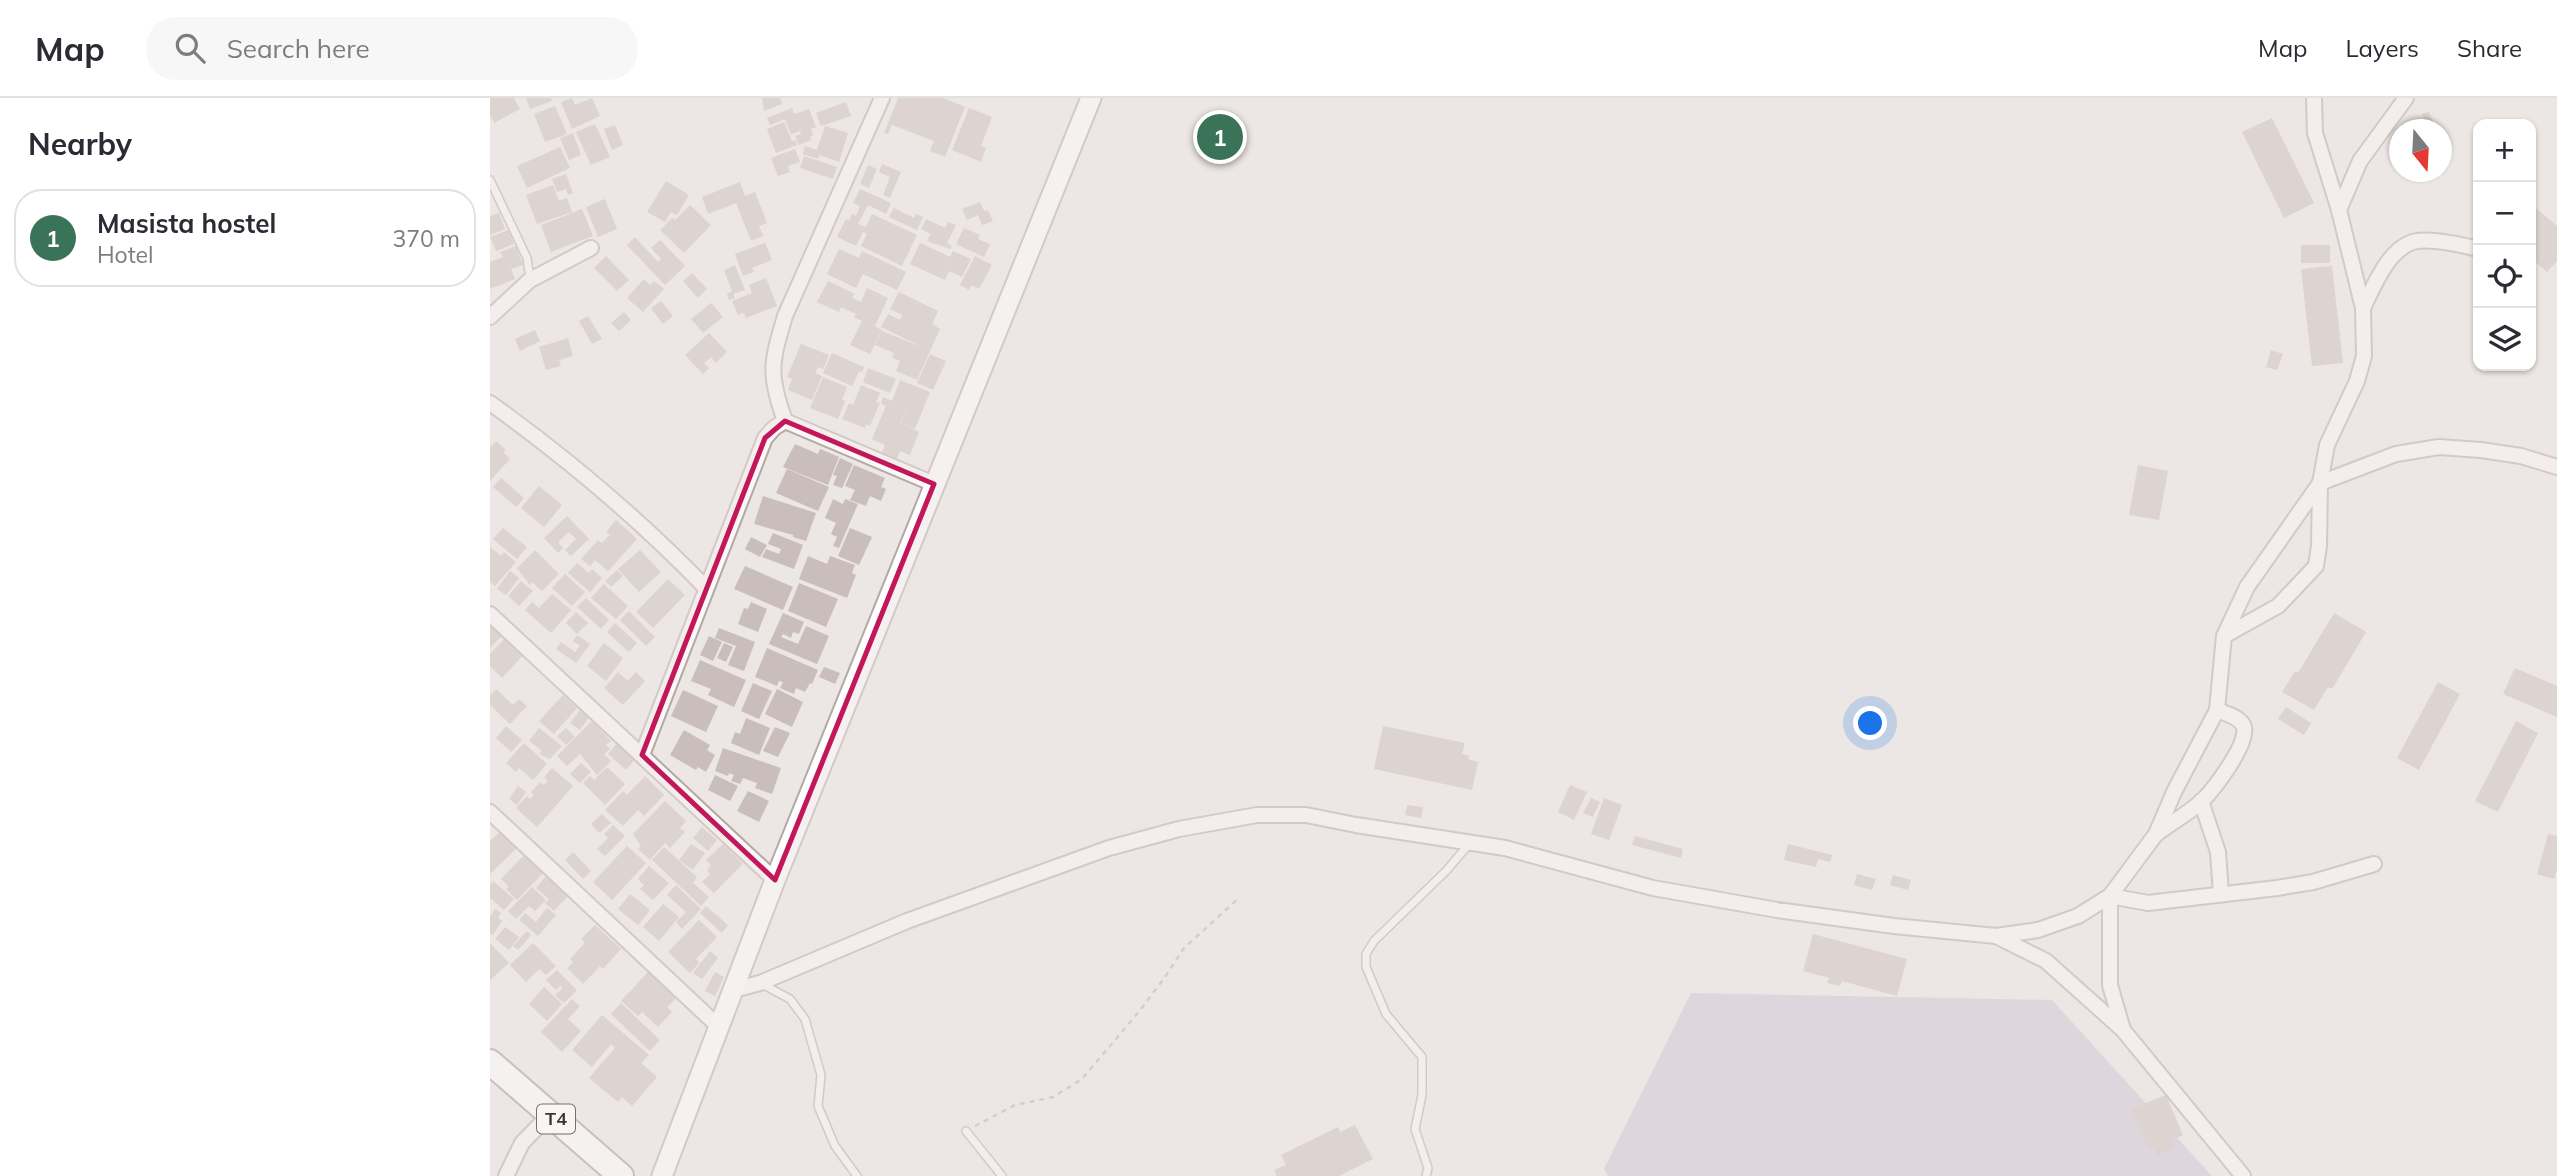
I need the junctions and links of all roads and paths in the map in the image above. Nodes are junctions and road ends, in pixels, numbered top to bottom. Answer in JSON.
{"nodes":[{"id":1,"x":882,"y":98,"type":"edge"},
{"id":2,"x":1091,"y":98,"type":"edge"},
{"id":3,"x":2314,"y":98,"type":"edge"},
{"id":4,"x":2406,"y":98,"type":"edge"},
{"id":5,"x":490,"y":180,"type":"edge"},
{"id":6,"x":2339,"y":210,"type":"junction"},
{"id":7,"x":2473,"y":247,"type":"edge"},
{"id":8,"x":591,"y":248,"type":"dead end"},
{"id":9,"x":530,"y":280,"type":"junction"},
{"id":10,"x":2363,"y":309,"type":"junction"},
{"id":11,"x":490,"y":317,"type":"edge"},
{"id":12,"x":490,"y":403,"type":"edge"},
{"id":13,"x":785,"y":421,"type":"junction"},
{"id":14,"x":2557,"y":467,"type":"edge"},
{"id":15,"x":2320,"y":483,"type":"junction"},
{"id":16,"x":934,"y":484,"type":"junction"},
{"id":17,"x":706,"y":588,"type":"junction"},
{"id":18,"x":490,"y":614,"type":"edge"},
{"id":19,"x":2224,"y":636,"type":"junction"},
{"id":20,"x":2217,"y":710,"type":"junction"},
{"id":21,"x":642,"y":755,"type":"junction"},
{"id":22,"x":2201,"y":801,"type":"junction"},
{"id":23,"x":490,"y":812,"type":"edge"},
{"id":24,"x":2157,"y":834,"type":"junction"},
{"id":25,"x":1470,"y":843,"type":"junction"},
{"id":26,"x":2374,"y":864,"type":"dead end"},
{"id":27,"x":775,"y":880,"type":"junction"},
{"id":28,"x":2221,"y":894,"type":"junction"},
{"id":29,"x":2110,"y":896,"type":"junction"},
{"id":30,"x":1240,"y":897,"type":"dead end"},
{"id":31,"x":1996,"y":936,"type":"junction"},
{"id":32,"x":760,"y":983,"type":"junction"},
{"id":33,"x":734,"y":990,"type":"junction"},
{"id":34,"x":718,"y":1026,"type":"junction"},
{"id":35,"x":2123,"y":1030,"type":"junction"},
{"id":36,"x":490,"y":1062,"type":"edge"},
{"id":37,"x":550,"y":1114,"type":"junction"},
{"id":38,"x":966,"y":1131,"type":"joint"},
{"id":39,"x":506,"y":1176,"type":"edge"},
{"id":40,"x":621,"y":1176,"type":"edge"},
{"id":41,"x":662,"y":1176,"type":"edge"},
{"id":42,"x":857,"y":1176,"type":"edge"},
{"id":43,"x":1002,"y":1176,"type":"edge"},
{"id":44,"x":1426,"y":1176,"type":"edge"},
{"id":45,"x":2243,"y":1176,"type":"edge"}],
"edges":[{"from":1,"to":13,"type":"street"},
{"from":2,"to":16,"type":"main road"},
{"from":3,"to":6,"type":"street"},
{"from":4,"to":6,"type":"street"},
{"from":5,"to":9,"type":"lane"},
{"from":6,"to":10,"type":"street"},
{"from":7,"to":10,"type":"street"},
{"from":8,"to":9,"type":"street"},
{"from":9,"to":11,"type":"street"},
{"from":10,"to":15,"type":"street"},
{"from":12,"to":17,"type":"street"},
{"from":13,"to":16,"type":"street"},
{"from":13,"to":17,"type":"street"},
{"from":14,"to":15,"type":"street"},
{"from":15,"to":19,"type":"street"},
{"from":15,"to":19,"type":"street"},
{"from":16,"to":27,"type":"main road"},
{"from":17,"to":21,"type":"street"},
{"from":18,"to":21,"type":"street"},
{"from":19,"to":20,"type":"street"},
{"from":20,"to":22,"type":"street"},
{"from":20,"to":24,"type":"street"},
{"from":21,"to":27,"type":"street"},
{"from":22,"to":24,"type":"street"},
{"from":22,"to":28,"type":"street"},
{"from":23,"to":34,"type":"street"},
{"from":24,"to":29,"type":"street"},
{"from":25,"to":31,"type":"street"},
{"from":25,"to":32,"type":"street"},
{"from":25,"to":44,"type":"lane"},
{"from":26,"to":28,"type":"street"},
{"from":27,"to":33,"type":"main road"},
{"from":28,"to":29,"type":"street"},
{"from":29,"to":31,"type":"street"},
{"from":29,"to":35,"type":"street"},
{"from":30,"to":38,"type":"path"},
{"from":31,"to":35,"type":"street"},
{"from":32,"to":33,"type":"street"},
{"from":32,"to":42,"type":"lane"},
{"from":33,"to":34,"type":"main road"},
{"from":34,"to":41,"type":"main road"},
{"from":35,"to":45,"type":"street"},
{"from":36,"to":37,"type":"highway","number":"T4"},
{"from":37,"to":39,"type":"street"},
{"from":37,"to":40,"type":"highway","number":"T4"},
{"from":38,"to":43,"type":"lane"}]}
